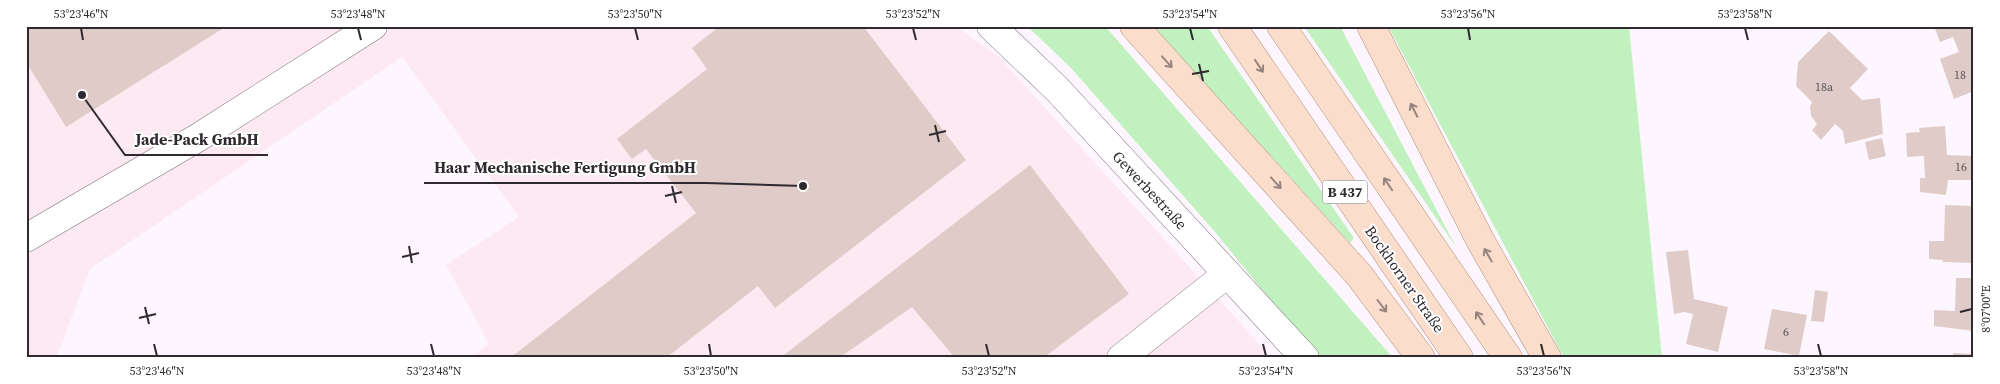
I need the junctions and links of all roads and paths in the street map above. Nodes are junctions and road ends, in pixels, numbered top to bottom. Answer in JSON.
{"nodes":[{"id":1,"x":373,"y":26,"type":"edge"},
{"id":2,"x":991,"y":26,"type":"edge"},
{"id":3,"x":1134,"y":26,"type":"edge"},
{"id":4,"x":1232,"y":26,"type":"edge"},
{"id":5,"x":1280,"y":26,"type":"edge"},
{"id":6,"x":1371,"y":26,"type":"edge"},
{"id":7,"x":26,"y":238,"type":"edge"},
{"id":8,"x":1228,"y":274,"type":"junction"},
{"id":9,"x":1121,"y":358,"type":"edge"},
{"id":10,"x":1305,"y":358,"type":"edge"},
{"id":11,"x":1422,"y":358,"type":"edge"},
{"id":12,"x":1459,"y":358,"type":"edge"},
{"id":13,"x":1508,"y":358,"type":"edge"},
{"id":14,"x":1548,"y":358,"type":"edge"}],
"edges":[{"from":1,"to":7,"type":"street"},
{"from":2,"to":8,"type":"street","name":"Gewerbestraße"},
{"from":3,"to":11,"type":"main road","one_way":true},
{"from":4,"to":12,"type":"main road","name":"Bockhorner Straße","number":"B 437","one_way":true},
{"from":13,"to":5,"type":"main road","number":"B 437","one_way":true},
{"from":14,"to":6,"type":"main road","one_way":true},
{"from":8,"to":9,"type":"street"},
{"from":8,"to":10,"type":"street","name":"Gewerbestraße"}]}
